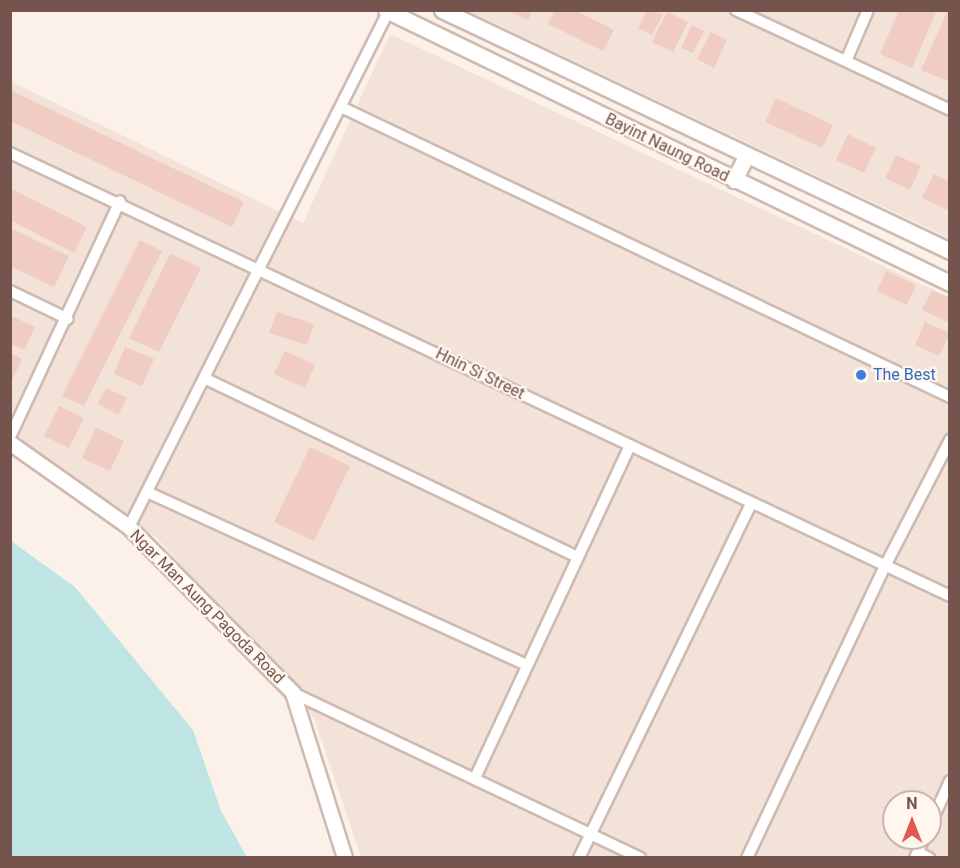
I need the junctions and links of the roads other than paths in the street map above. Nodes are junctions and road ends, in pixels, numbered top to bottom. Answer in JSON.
{"nodes":[{"id":1,"x":442,"y":10,"type":"edge"},
{"id":2,"x":736,"y":10,"type":"edge"},
{"id":3,"x":868,"y":10,"type":"edge"},
{"id":4,"x":388,"y":11,"type":"edge"},
{"id":5,"x":846,"y":61,"type":"junction"},
{"id":6,"x":341,"y":107,"type":"junction"},
{"id":7,"x":950,"y":110,"type":"edge"},
{"id":8,"x":10,"y":153,"type":"edge"},
{"id":9,"x":747,"y":155,"type":"junction"},
{"id":10,"x":734,"y":180,"type":"junction"},
{"id":11,"x":120,"y":201,"type":"junction"},
{"id":12,"x":950,"y":251,"type":"edge"},
{"id":13,"x":258,"y":267,"type":"junction"},
{"id":14,"x":950,"y":282,"type":"edge"},
{"id":15,"x":10,"y":291,"type":"edge"},
{"id":16,"x":68,"y":319,"type":"junction"},
{"id":17,"x":206,"y":379,"type":"junction"},
{"id":18,"x":950,"y":397,"type":"edge"},
{"id":19,"x":10,"y":437,"type":"edge"},
{"id":20,"x":950,"y":440,"type":"edge"},
{"id":21,"x":10,"y":442,"type":"edge"},
{"id":22,"x":630,"y":446,"type":"junction"},
{"id":23,"x":147,"y":492,"type":"junction"},
{"id":24,"x":751,"y":502,"type":"junction"},
{"id":25,"x":129,"y":528,"type":"junction"},
{"id":26,"x":578,"y":557,"type":"junction"},
{"id":27,"x":885,"y":566,"type":"junction"},
{"id":28,"x":950,"y":596,"type":"edge"},
{"id":29,"x":526,"y":664,"type":"junction"},
{"id":30,"x":293,"y":693,"type":"junction"},
{"id":31,"x":475,"y":778,"type":"junction"},
{"id":32,"x":950,"y":781,"type":"edge"},
{"id":33,"x":942,"y":799,"type":"edge"},
{"id":34,"x":591,"y":833,"type":"junction"},
{"id":35,"x":916,"y":855,"type":"edge"},
{"id":36,"x":345,"y":858,"type":"edge"},
{"id":37,"x":579,"y":858,"type":"edge"},
{"id":38,"x":640,"y":858,"type":"edge"},
{"id":39,"x":747,"y":858,"type":"edge"},
{"id":40,"x":929,"y":858,"type":"edge"}],
"edges":[{"from":1,"to":9,"type":"main road","name":"Bayint Naung Road"},
{"from":2,"to":5,"type":"street"},
{"from":3,"to":5,"type":"street"},
{"from":4,"to":6,"type":"street"},
{"from":4,"to":10,"type":"main road","name":"Bayint Naung Road"},
{"from":5,"to":7,"type":"street"},
{"from":6,"to":13,"type":"street"},
{"from":6,"to":18,"type":"street"},
{"from":8,"to":11,"type":"street","name":"Hnin Si Street"},
{"from":9,"to":10,"type":"main road"},
{"from":9,"to":12,"type":"main road","name":"Bayint Naung Road"},
{"from":10,"to":14,"type":"main road","name":"Bayint Naung Road"},
{"from":11,"to":13,"type":"street","name":"Hnin Si Street"},
{"from":11,"to":16,"type":"street"},
{"from":13,"to":17,"type":"street"},
{"from":13,"to":22,"type":"street","name":"Hnin Si Street"},
{"from":15,"to":16,"type":"street"},
{"from":16,"to":19,"type":"street"},
{"from":17,"to":23,"type":"street"},
{"from":17,"to":26,"type":"street"},
{"from":20,"to":27,"type":"street"},
{"from":21,"to":25,"type":"street","name":"Ngar Man Aung Pagoda Road"},
{"from":22,"to":24,"type":"street","name":"Hnin Si Street"},
{"from":22,"to":26,"type":"street"},
{"from":23,"to":25,"type":"street"},
{"from":23,"to":29,"type":"street"},
{"from":24,"to":27,"type":"street","name":"Hnin Si Street"},
{"from":24,"to":34,"type":"street"},
{"from":25,"to":30,"type":"street","name":"Ngar Man Aung Pagoda Road"},
{"from":26,"to":29,"type":"street"},
{"from":27,"to":28,"type":"street","name":"Hnin Si Street"},
{"from":27,"to":39,"type":"street"},
{"from":29,"to":31,"type":"street"},
{"from":30,"to":31,"type":"street"},
{"from":30,"to":36,"type":"street","name":"Ngar Man Aung Pagoda Road"},
{"from":31,"to":34,"type":"street"},
{"from":32,"to":33,"type":"street"},
{"from":34,"to":37,"type":"street"},
{"from":34,"to":38,"type":"street"},
{"from":35,"to":40,"type":"street"}]}
